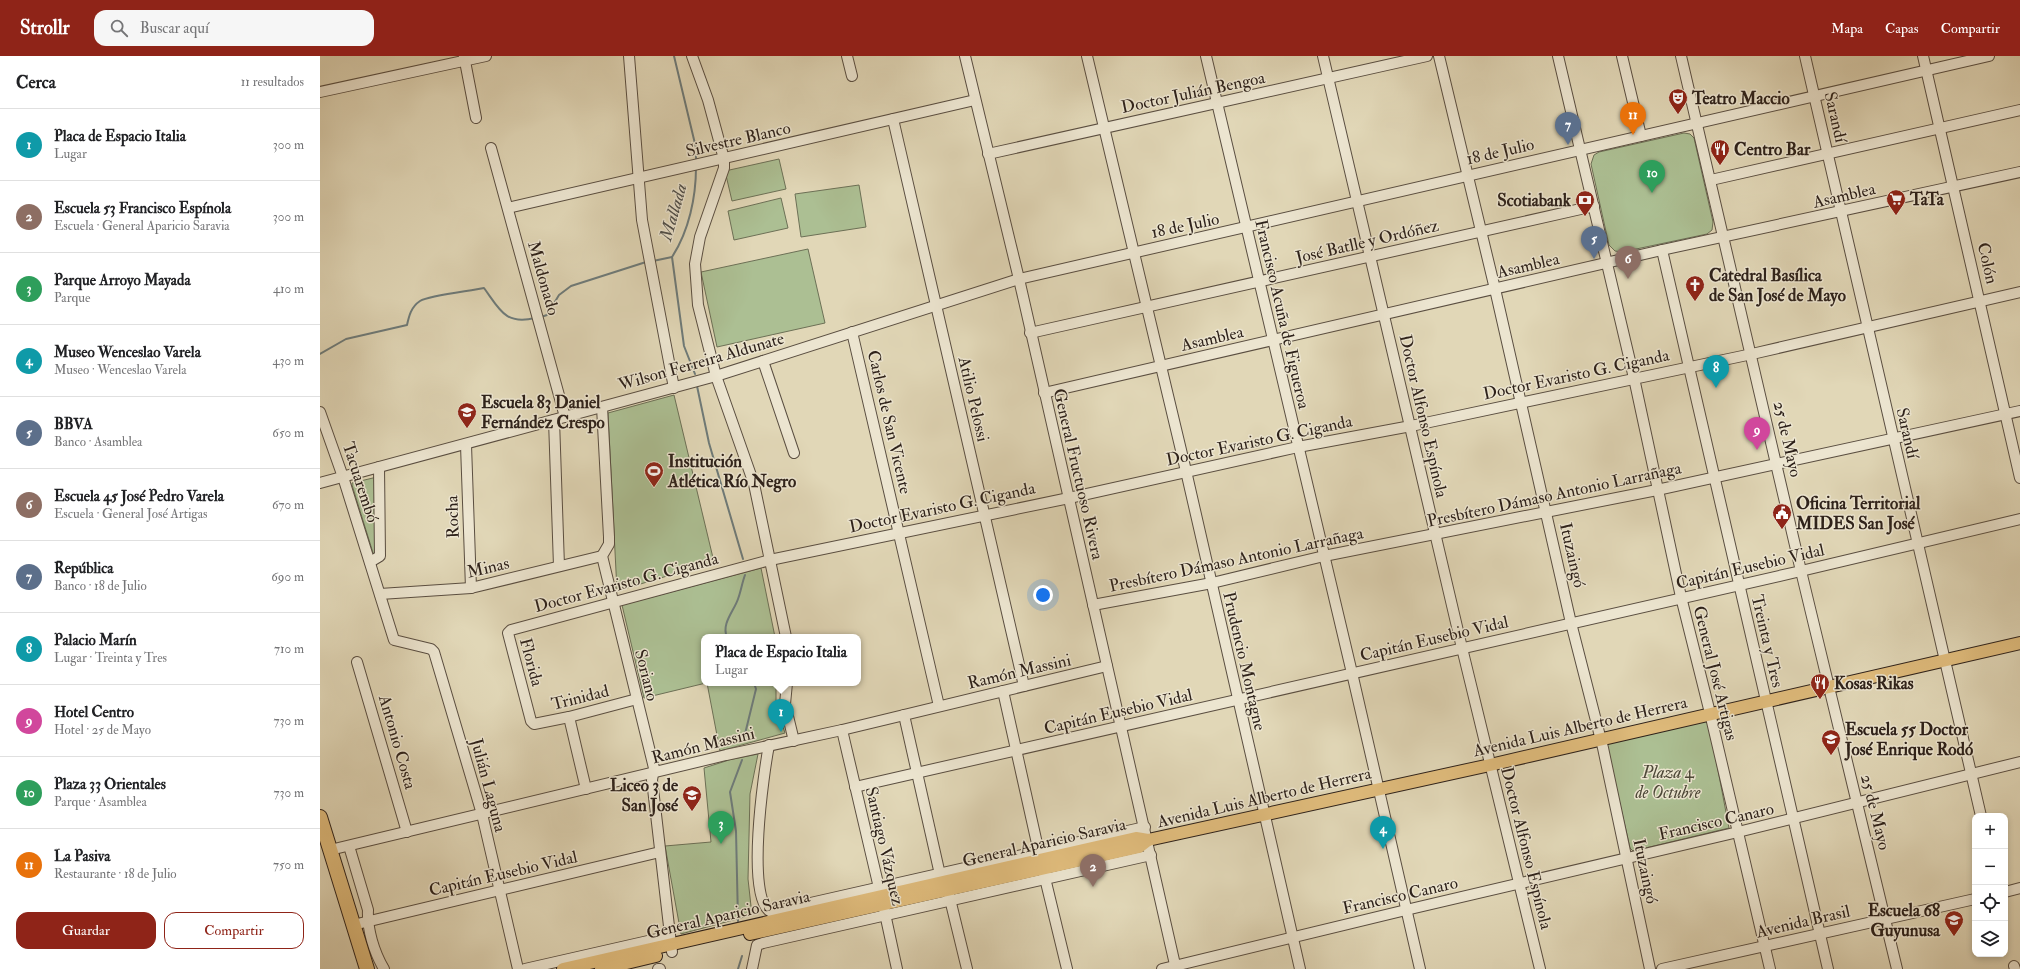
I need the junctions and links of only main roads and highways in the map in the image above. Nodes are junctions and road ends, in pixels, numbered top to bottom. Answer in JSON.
{"nodes":[{"id":1,"x":2020,"y":643,"type":"edge"},
{"id":2,"x":320,"y":817,"type":"edge"},
{"id":3,"x":1148,"y":840,"type":"joint"},
{"id":4,"x":325,"y":850,"type":"edge"},
{"id":5,"x":671,"y":944,"type":"junction"},
{"id":6,"x":357,"y":969,"type":"edge"},
{"id":7,"x":367,"y":969,"type":"edge"},
{"id":8,"x":563,"y":969,"type":"edge"},
{"id":9,"x":601,"y":969,"type":"edge"}],
"edges":[{"from":1,"to":3,"type":"main road","name":"Avenida Luis Alberto de Herrera"},
{"from":2,"to":4,"type":"highway"},
{"from":3,"to":5,"type":"main road","name":"General Aparicio Saravia"},
{"from":4,"to":6,"type":"highway"},
{"from":4,"to":7,"type":"highway"},
{"from":5,"to":8,"type":"main road","name":"General Aparicio Saravia"},
{"from":5,"to":9,"type":"main road","name":"General Aparicio Saravia"}]}
